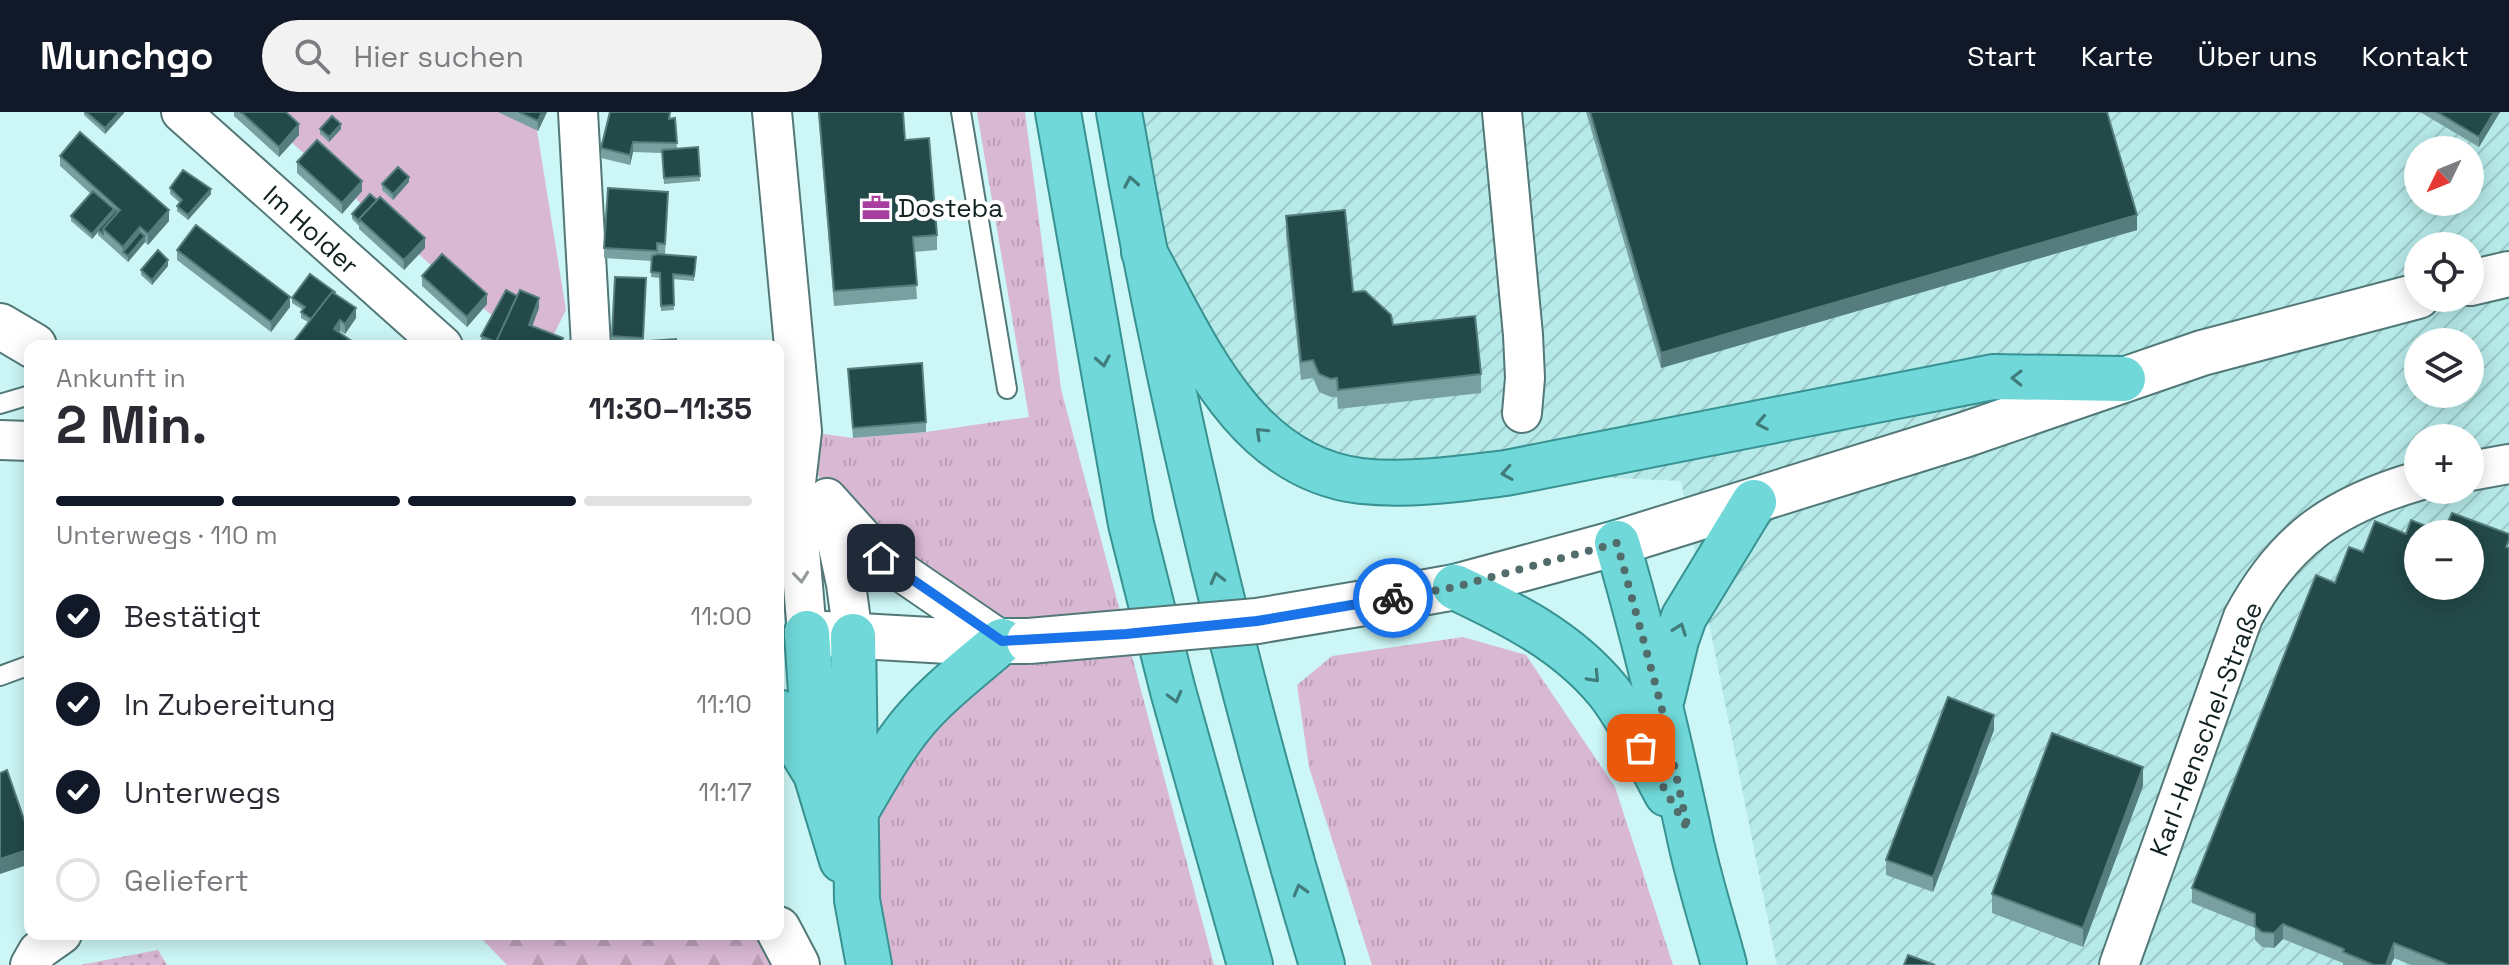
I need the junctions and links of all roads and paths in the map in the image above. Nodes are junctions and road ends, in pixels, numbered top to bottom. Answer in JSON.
{"nodes":[{"id":1,"x":181,"y":112,"type":"edge"},
{"id":2,"x":578,"y":112,"type":"edge"},
{"id":3,"x":772,"y":112,"type":"edge"},
{"id":4,"x":961,"y":112,"type":"edge"},
{"id":5,"x":1058,"y":112,"type":"edge"},
{"id":6,"x":1119,"y":112,"type":"edge"},
{"id":7,"x":1502,"y":112,"type":"edge"},
{"id":8,"x":1144,"y":252,"type":"junction"},
{"id":9,"x":2509,"y":274,"type":"edge"},
{"id":10,"x":2484,"y":280,"type":"edge"},
{"id":11,"x":2404,"y":300,"type":"edge"},
{"id":12,"x":0,"y":326,"type":"edge"},
{"id":13,"x":24,"y":340,"type":"edge"},
{"id":14,"x":436,"y":340,"type":"edge"},
{"id":15,"x":591,"y":340,"type":"edge"},
{"id":16,"x":2123,"y":379,"type":"junction"},
{"id":17,"x":1007,"y":389,"type":"dead end"},
{"id":18,"x":24,"y":397,"type":"edge"},
{"id":19,"x":0,"y":404,"type":"edge"},
{"id":20,"x":1522,"y":413,"type":"dead end"},
{"id":21,"x":0,"y":440,"type":"edge"},
{"id":22,"x":24,"y":441,"type":"edge"},
{"id":23,"x":2509,"y":464,"type":"edge"},
{"id":24,"x":2484,"y":468,"type":"edge"},
{"id":25,"x":2404,"y":485,"type":"edge"},
{"id":26,"x":811,"y":494,"type":"junction"},
{"id":27,"x":1754,"y":502,"type":"junction"},
{"id":28,"x":784,"y":523,"type":"edge"},
{"id":29,"x":1617,"y":543,"type":"junction"},
{"id":30,"x":1455,"y":587,"type":"junction"},
{"id":31,"x":792,"y":631,"type":"edge"},
{"id":32,"x":853,"y":636,"type":"junction"},
{"id":33,"x":1016,"y":641,"type":"junction"},
{"id":34,"x":24,"y":667,"type":"edge"},
{"id":35,"x":0,"y":676,"type":"edge"},
{"id":36,"x":1661,"y":705,"type":"junction"},
{"id":37,"x":784,"y":722,"type":"edge"},
{"id":38,"x":816,"y":774,"type":"junction"},
{"id":39,"x":855,"y":813,"type":"junction"},
{"id":40,"x":1688,"y":830,"type":"junction"},
{"id":41,"x":857,"y":900,"type":"junction"},
{"id":42,"x":54,"y":940,"type":"edge"},
{"id":43,"x":784,"y":940,"type":"edge"},
{"id":44,"x":30,"y":965,"type":"edge"},
{"id":45,"x":797,"y":965,"type":"edge"},
{"id":46,"x":869,"y":965,"type":"edge"},
{"id":47,"x":1250,"y":965,"type":"edge"},
{"id":48,"x":1322,"y":965,"type":"edge"},
{"id":49,"x":1724,"y":965,"type":"edge"},
{"id":50,"x":2119,"y":965,"type":"edge"}],
"edges":[{"from":1,"to":14,"type":"street","name":"Im Holder"},
{"from":2,"to":15,"type":"street"},
{"from":3,"to":26,"type":"street"},
{"from":4,"to":17,"type":"lane"},
{"from":5,"to":47,"type":"highway","one_way":true},
{"from":8,"to":6,"type":"highway","one_way":true},
{"from":7,"to":20,"type":"street"},
{"from":16,"to":8,"type":"highway","one_way":true},
{"from":48,"to":8,"type":"highway","one_way":true},
{"from":9,"to":10,"type":"main road"},
{"from":11,"to":16,"type":"main road"},
{"from":12,"to":13,"type":"main road"},
{"from":16,"to":27,"type":"main road"},
{"from":18,"to":19,"type":"lane"},
{"from":21,"to":22,"type":"street"},
{"from":23,"to":24,"type":"street"},
{"from":25,"to":50,"type":"street","name":"Karl-Henschel-Straße"},
{"from":26,"to":28,"type":"street"},
{"from":26,"to":31,"type":"street","one_way":true},
{"from":26,"to":32,"type":"street"},
{"from":26,"to":33,"type":"street"},
{"from":27,"to":29,"type":"main road"},
{"from":36,"to":27,"type":"highway","one_way":true},
{"from":29,"to":30,"type":"main road"},
{"from":29,"to":36,"type":"highway"},
{"from":30,"to":33,"type":"main road","bridge":true},
{"from":30,"to":40,"type":"highway","one_way":true},
{"from":31,"to":32,"type":"main road"},
{"from":31,"to":38,"type":"highway"},
{"from":32,"to":33,"type":"main road"},
{"from":32,"to":39,"type":"highway"},
{"from":33,"to":39,"type":"highway"},
{"from":34,"to":35,"type":"lane"},
{"from":36,"to":40,"type":"highway"},
{"from":37,"to":38,"type":"highway"},
{"from":38,"to":41,"type":"highway"},
{"from":39,"to":41,"type":"highway"},
{"from":40,"to":49,"type":"highway"},
{"from":41,"to":46,"type":"highway"},
{"from":42,"to":44,"type":"street"},
{"from":43,"to":45,"type":"main road"}]}
